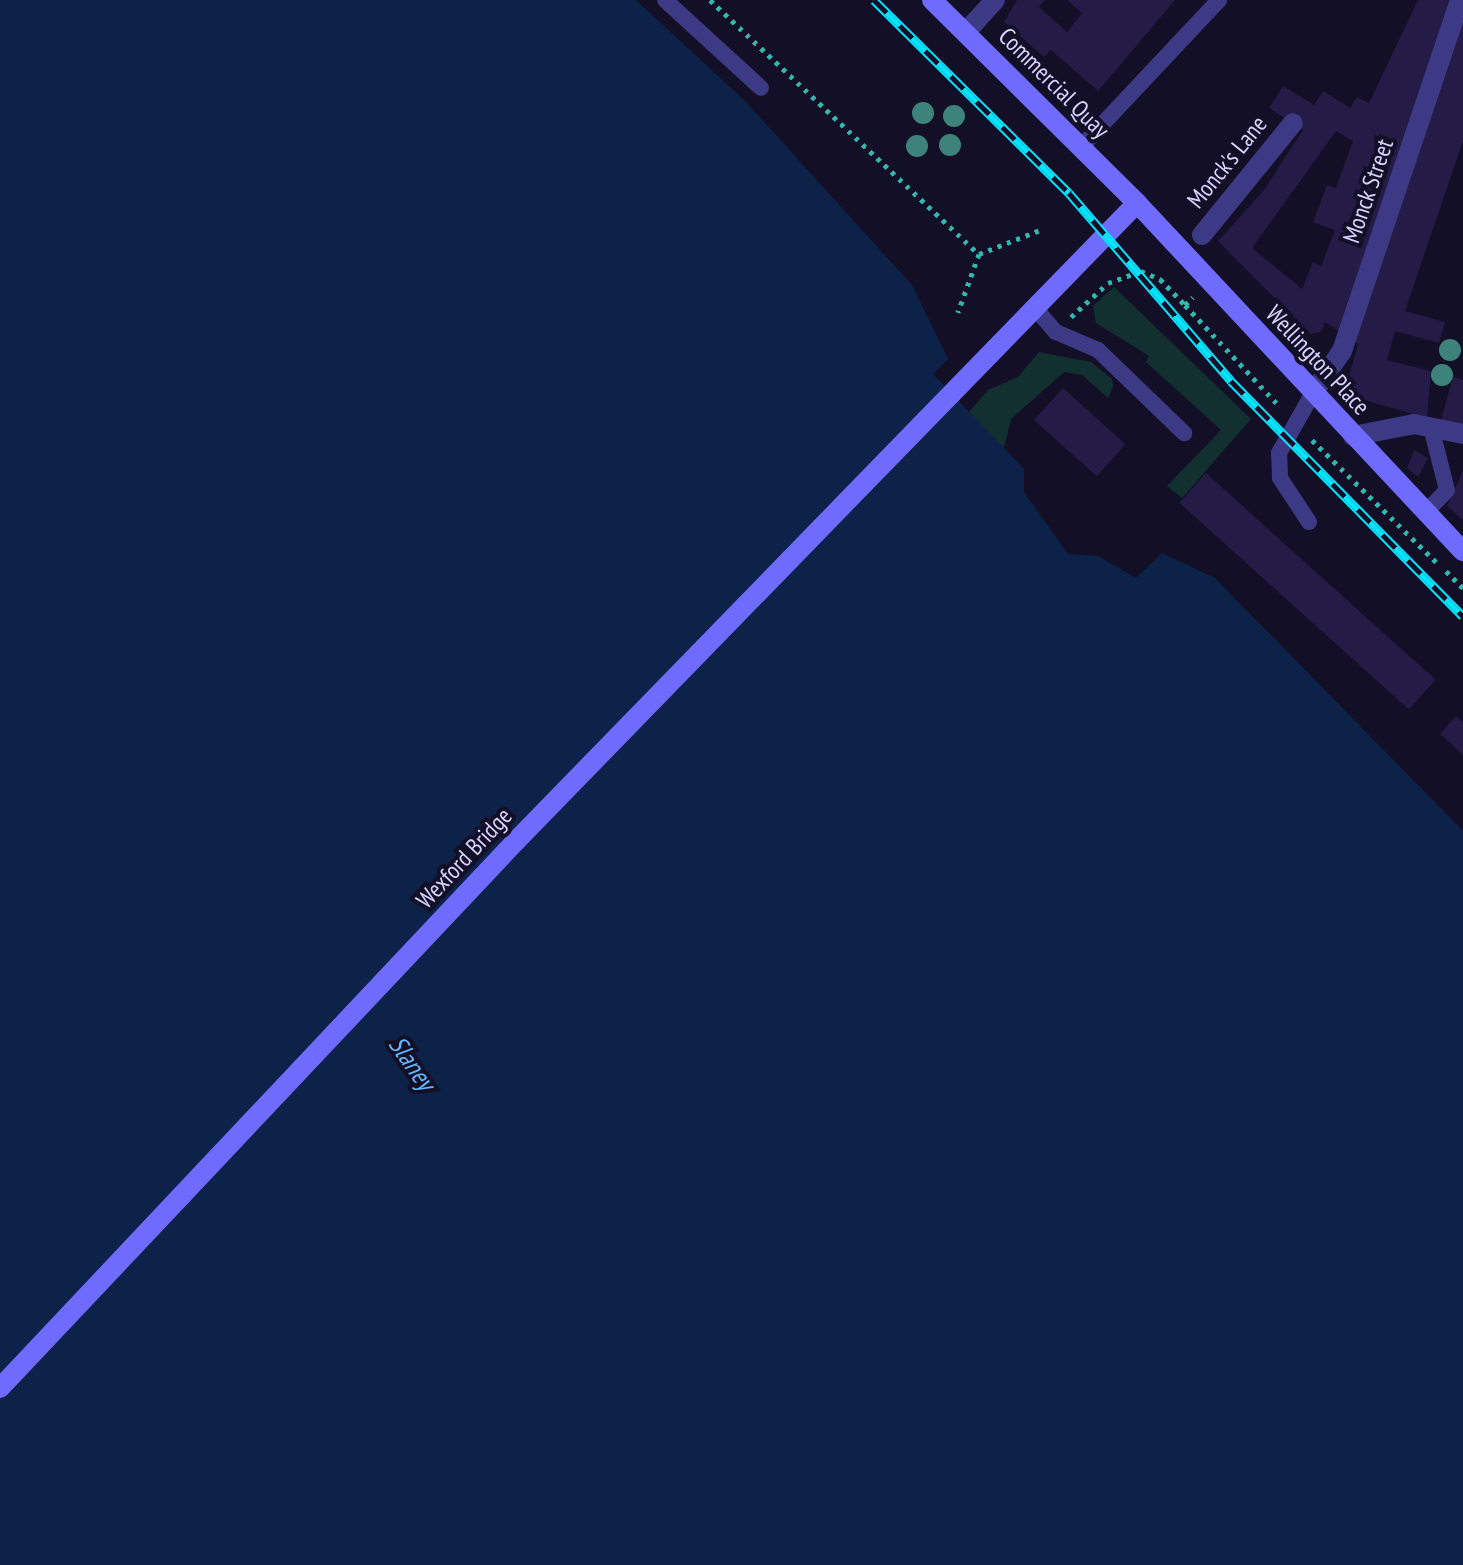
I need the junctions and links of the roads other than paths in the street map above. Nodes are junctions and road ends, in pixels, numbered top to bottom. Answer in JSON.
{"nodes":[{"id":1,"x":665,"y":0,"type":"edge"},
{"id":2,"x":932,"y":0,"type":"edge"},
{"id":3,"x":995,"y":0,"type":"edge"},
{"id":4,"x":1219,"y":0,"type":"edge"},
{"id":5,"x":1460,"y":0,"type":"edge"},
{"id":6,"x":966,"y":32,"type":"junction"},
{"id":7,"x":761,"y":88,"type":"dead end"},
{"id":8,"x":1293,"y":123,"type":"dead end"},
{"id":9,"x":1081,"y":147,"type":"junction"},
{"id":10,"x":1137,"y":203,"type":"junction"},
{"id":11,"x":1202,"y":235,"type":"dead end"},
{"id":12,"x":1034,"y":307,"type":"junction"},
{"id":13,"x":1313,"y":393,"type":"junction"},
{"id":14,"x":1431,"y":427,"type":"junction"},
{"id":15,"x":1184,"y":433,"type":"dead end"},
{"id":16,"x":1463,"y":434,"type":"edge"},
{"id":17,"x":1353,"y":436,"type":"junction"},
{"id":18,"x":1426,"y":512,"type":"junction"},
{"id":19,"x":1309,"y":522,"type":"dead end"},
{"id":20,"x":1462,"y":548,"type":"edge"},
{"id":21,"x":0,"y":1388,"type":"edge"}],
"edges":[{"from":1,"to":7,"type":"lane"},
{"from":2,"to":6,"type":"main road","name":"Commercial Quay"},
{"from":3,"to":6,"type":"street"},
{"from":4,"to":9,"type":"lane"},
{"from":5,"to":13,"type":"street","name":"Monck Street"},
{"from":6,"to":9,"type":"main road","name":"Commercial Quay"},
{"from":8,"to":11,"type":"street","name":"Monck's Lane"},
{"from":9,"to":10,"type":"main road","name":"Commercial Quay"},
{"from":10,"to":12,"type":"main road","name":"Wexford Bridge"},
{"from":10,"to":13,"type":"main road","name":"Wellington Place"},
{"from":12,"to":15,"type":"lane"},
{"from":12,"to":21,"type":"main road","name":"Wexford Bridge"},
{"from":13,"to":17,"type":"main road","name":"Wellington Place"},
{"from":13,"to":19,"type":"lane"},
{"from":14,"to":16,"type":"street"},
{"from":14,"to":17,"type":"street"},
{"from":14,"to":18,"type":"lane"},
{"from":17,"to":18,"type":"main road","name":"Wellington Place"},
{"from":18,"to":20,"type":"main road","name":"Wellington Place"}]}
